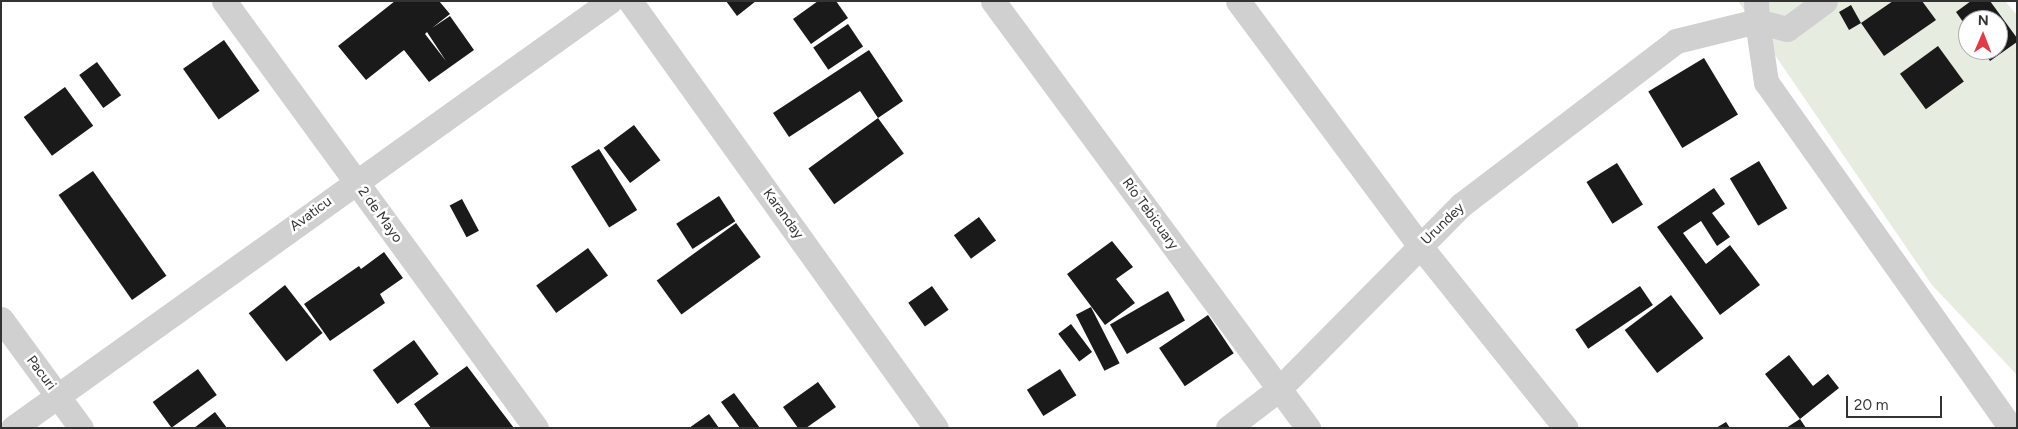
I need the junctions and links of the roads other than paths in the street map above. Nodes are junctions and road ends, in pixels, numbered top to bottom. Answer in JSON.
{"nodes":[{"id":1,"x":224,"y":1,"type":"edge"},
{"id":2,"x":610,"y":1,"type":"edge"},
{"id":3,"x":630,"y":1,"type":"edge"},
{"id":4,"x":993,"y":1,"type":"edge"},
{"id":5,"x":1238,"y":1,"type":"edge"},
{"id":6,"x":1825,"y":1,"type":"edge"},
{"id":7,"x":1756,"y":11,"type":"edge"},
{"id":8,"x":355,"y":182,"type":"junction"},
{"id":9,"x":1420,"y":246,"type":"junction"},
{"id":10,"x":1,"y":319,"type":"edge"},
{"id":11,"x":1279,"y":389,"type":"junction"},
{"id":12,"x":59,"y":397,"type":"junction"},
{"id":13,"x":13,"y":428,"type":"edge"},
{"id":14,"x":82,"y":428,"type":"edge"},
{"id":15,"x":536,"y":428,"type":"edge"},
{"id":16,"x":936,"y":428,"type":"edge"},
{"id":17,"x":1228,"y":428,"type":"edge"},
{"id":18,"x":1308,"y":428,"type":"edge"},
{"id":19,"x":1566,"y":428,"type":"edge"},
{"id":20,"x":2011,"y":428,"type":"edge"}],
"edges":[{"from":1,"to":8,"type":"street","name":"2 de Mayo"},
{"from":2,"to":8,"type":"street","name":"Avaticu"},
{"from":3,"to":16,"type":"street","name":"Karanday"},
{"from":4,"to":11,"type":"street","name":"Río Tebicuary"},
{"from":5,"to":9,"type":"street"},
{"from":6,"to":7,"type":"street"},
{"from":7,"to":9,"type":"street","name":"Urundey"},
{"from":7,"to":20,"type":"street"},
{"from":8,"to":12,"type":"street","name":"Avaticu"},
{"from":8,"to":15,"type":"street","name":"2 de Mayo"},
{"from":9,"to":11,"type":"street","name":"Urundey"},
{"from":9,"to":19,"type":"street"},
{"from":10,"to":12,"type":"street","name":"Pacuri"},
{"from":11,"to":17,"type":"street","name":"Urundey"},
{"from":11,"to":18,"type":"street","name":"Río Tebicuary"},
{"from":12,"to":13,"type":"street","name":"Avaticu"},
{"from":12,"to":14,"type":"street","name":"Pacuri"}]}
